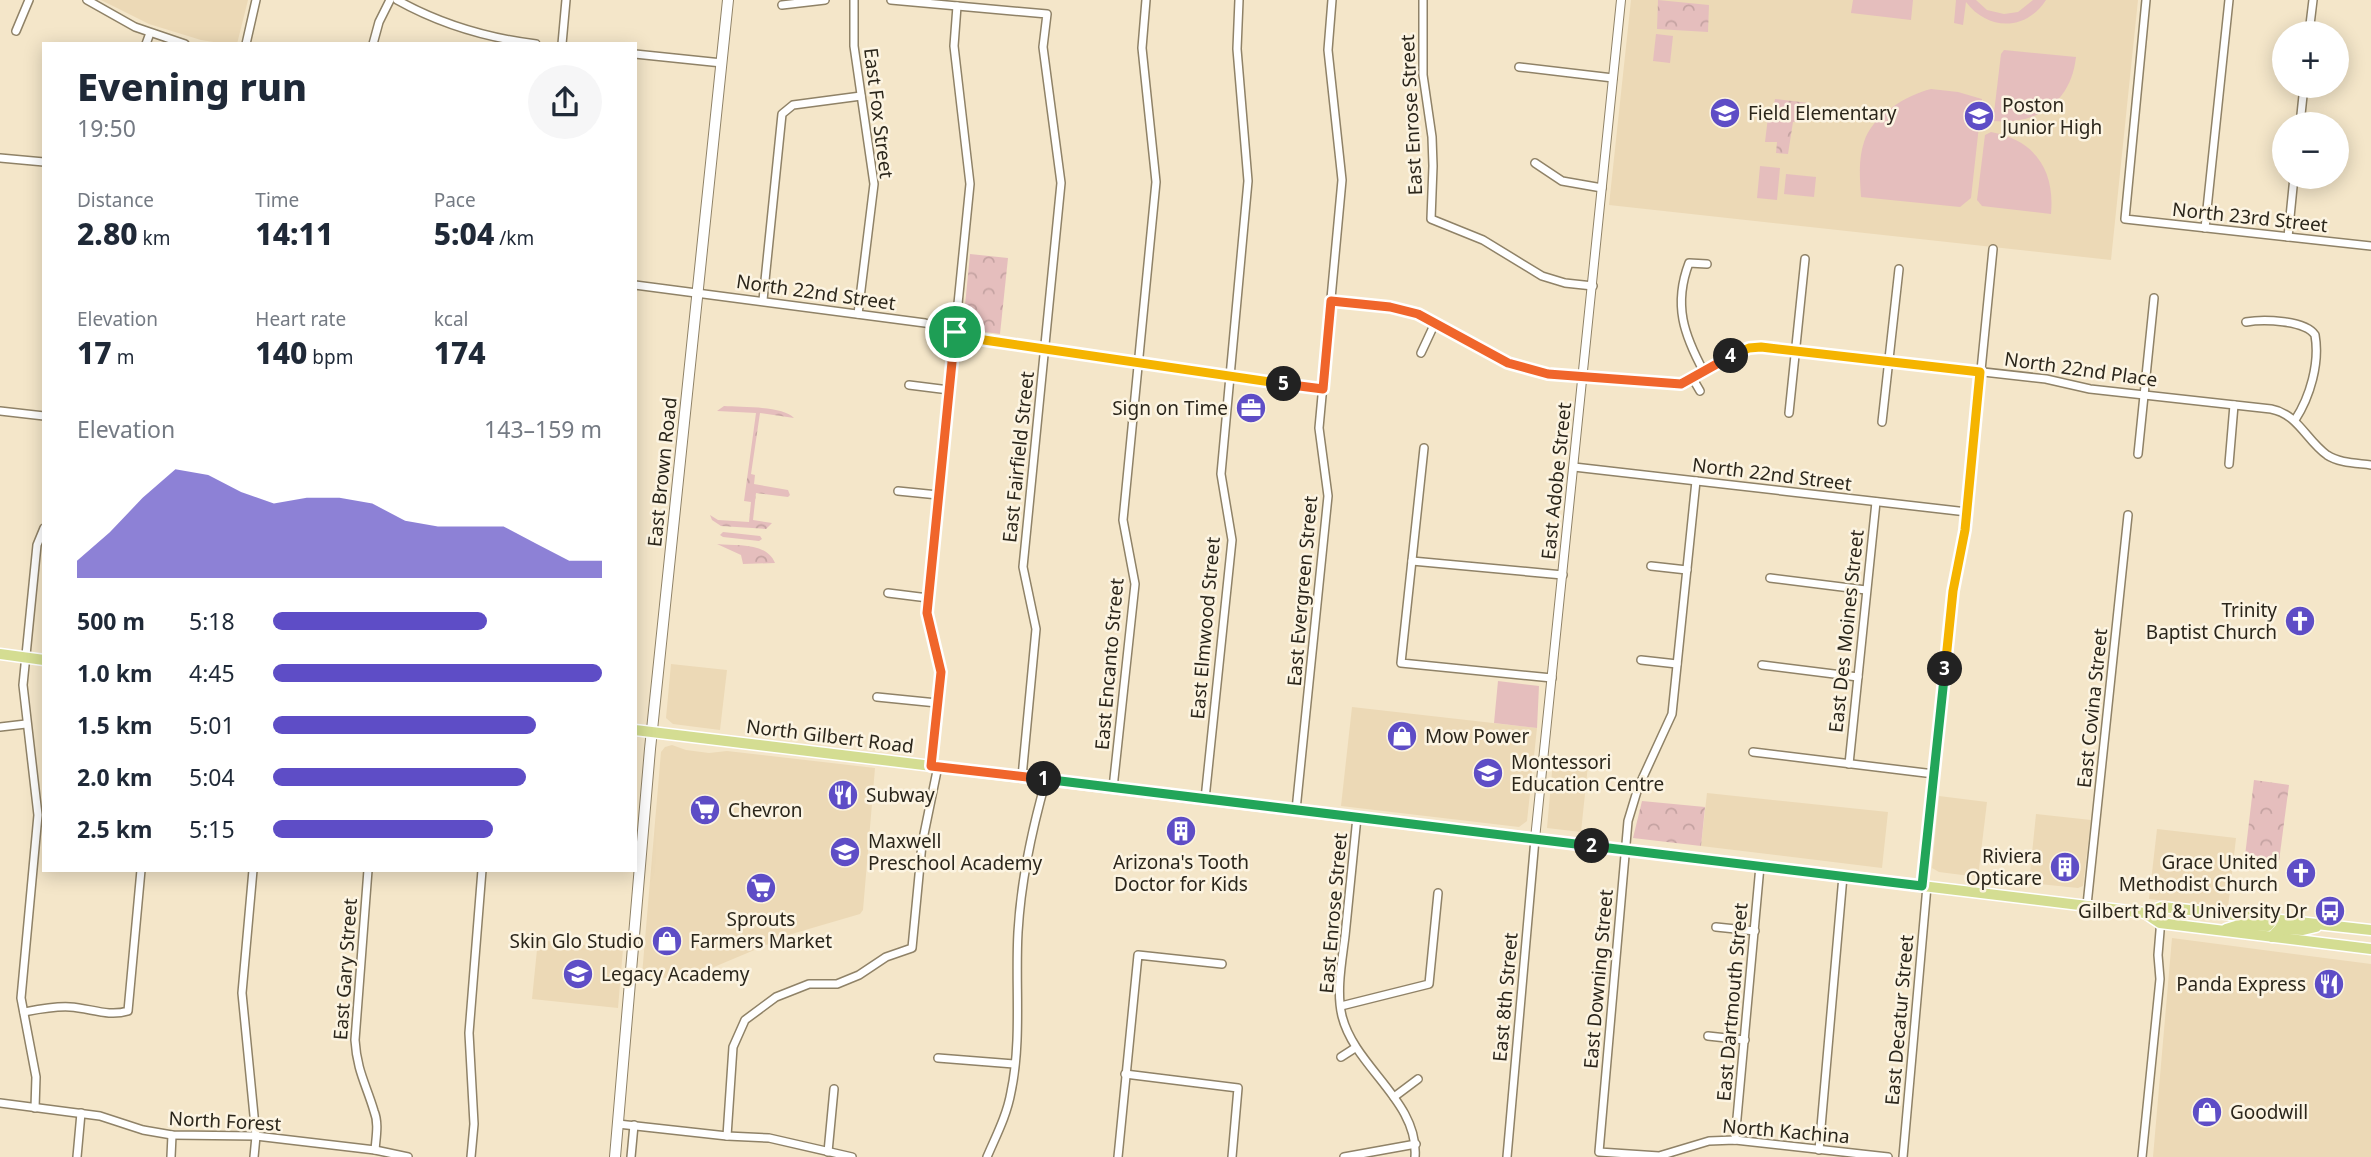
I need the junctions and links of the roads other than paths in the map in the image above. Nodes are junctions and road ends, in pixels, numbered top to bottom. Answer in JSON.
{"nodes":[{"id":1,"x":29,"y":0,"type":"edge"},
{"id":2,"x":87,"y":0,"type":"edge"},
{"id":3,"x":256,"y":0,"type":"edge"},
{"id":4,"x":390,"y":0,"type":"edge"},
{"id":5,"x":397,"y":0,"type":"edge"},
{"id":6,"x":566,"y":0,"type":"edge"},
{"id":7,"x":728,"y":0,"type":"edge"},
{"id":8,"x":825,"y":0,"type":"edge"},
{"id":9,"x":854,"y":0,"type":"edge"},
{"id":10,"x":891,"y":0,"type":"edge"},
{"id":11,"x":1146,"y":0,"type":"edge"},
{"id":12,"x":1239,"y":0,"type":"edge"},
{"id":13,"x":1332,"y":0,"type":"edge"},
{"id":14,"x":1423,"y":0,"type":"edge"},
{"id":15,"x":1621,"y":0,"type":"edge"},
{"id":16,"x":2146,"y":0,"type":"edge"},
{"id":17,"x":2229,"y":0,"type":"edge"},
{"id":18,"x":2312,"y":0,"type":"edge"},
{"id":19,"x":782,"y":5,"type":"dead end"},
{"id":20,"x":957,"y":6,"type":"junction"},
{"id":21,"x":2310,"y":21,"type":"edge"},
{"id":22,"x":16,"y":31,"type":"dead end"},
{"id":23,"x":150,"y":33,"type":"junction"},
{"id":24,"x":482,"y":35,"type":"junction"},
{"id":25,"x":147,"y":42,"type":"edge"},
{"id":26,"x":179,"y":42,"type":"edge"},
{"id":27,"x":246,"y":42,"type":"edge"},
{"id":28,"x":374,"y":42,"type":"edge"},
{"id":29,"x":481,"y":42,"type":"edge"},
{"id":30,"x":524,"y":42,"type":"edge"},
{"id":31,"x":562,"y":42,"type":"edge"},
{"id":32,"x":637,"y":54,"type":"edge"},
{"id":33,"x":722,"y":63,"type":"junction"},
{"id":34,"x":1519,"y":67,"type":"dead end"},
{"id":35,"x":1613,"y":78,"type":"junction"},
{"id":36,"x":861,"y":96,"type":"junction"},
{"id":37,"x":0,"y":158,"type":"edge"},
{"id":38,"x":42,"y":162,"type":"edge"},
{"id":39,"x":1535,"y":163,"type":"dead end"},
{"id":40,"x":1602,"y":188,"type":"junction"},
{"id":41,"x":2293,"y":189,"type":"edge"},
{"id":42,"x":2205,"y":228,"type":"junction"},
{"id":43,"x":2288,"y":237,"type":"junction"},
{"id":44,"x":2371,"y":245,"type":"edge"},
{"id":45,"x":1993,"y":249,"type":"dead end"},
{"id":46,"x":1805,"y":259,"type":"dead end"},
{"id":47,"x":1707,"y":264,"type":"dead end"},
{"id":48,"x":1899,"y":270,"type":"dead end"},
{"id":49,"x":637,"y":285,"type":"edge"},
{"id":50,"x":1592,"y":286,"type":"junction"},
{"id":51,"x":698,"y":292,"type":"junction"},
{"id":52,"x":2154,"y":298,"type":"dead end"},
{"id":53,"x":763,"y":300,"type":"junction"},
{"id":54,"x":1331,"y":301,"type":"junction"},
{"id":55,"x":858,"y":314,"type":"junction"},
{"id":56,"x":2246,"y":322,"type":"dead end"},
{"id":57,"x":1435,"y":323,"type":"junction"},
{"id":58,"x":955,"y":332,"type":"junction"},
{"id":59,"x":1045,"y":349,"type":"junction"},
{"id":60,"x":1796,"y":351,"type":"junction"},
{"id":61,"x":1422,"y":353,"type":"dead end"},
{"id":62,"x":1888,"y":361,"type":"junction"},
{"id":63,"x":1139,"y":363,"type":"junction"},
{"id":64,"x":1704,"y":372,"type":"junction"},
{"id":65,"x":1980,"y":372,"type":"junction"},
{"id":66,"x":1230,"y":376,"type":"junction"},
{"id":67,"x":1583,"y":377,"type":"junction"},
{"id":68,"x":1693,"y":379,"type":"junction"},
{"id":69,"x":909,"y":385,"type":"dead end"},
{"id":70,"x":1323,"y":389,"type":"junction"},
{"id":71,"x":949,"y":390,"type":"junction"},
{"id":72,"x":1700,"y":391,"type":"dead end"},
{"id":73,"x":2144,"y":394,"type":"junction"},
{"id":74,"x":2234,"y":405,"type":"junction"},
{"id":75,"x":0,"y":411,"type":"edge"},
{"id":76,"x":1789,"y":414,"type":"dead end"},
{"id":77,"x":42,"y":416,"type":"edge"},
{"id":78,"x":2295,"y":420,"type":"junction"},
{"id":79,"x":1881,"y":422,"type":"dead end"},
{"id":80,"x":1424,"y":449,"type":"dead end"},
{"id":81,"x":2138,"y":454,"type":"dead end"},
{"id":82,"x":2329,"y":456,"type":"junction"},
{"id":83,"x":2229,"y":464,"type":"dead end"},
{"id":84,"x":2324,"y":464,"type":"dead end"},
{"id":85,"x":2371,"y":465,"type":"edge"},
{"id":86,"x":1574,"y":467,"type":"junction"},
{"id":87,"x":1696,"y":481,"type":"junction"},
{"id":88,"x":898,"y":491,"type":"dead end"},
{"id":89,"x":938,"y":495,"type":"junction"},
{"id":90,"x":1876,"y":502,"type":"junction"},
{"id":91,"x":1967,"y":512,"type":"junction"},
{"id":92,"x":2128,"y":514,"type":"dead end"},
{"id":93,"x":42,"y":533,"type":"edge"},
{"id":94,"x":1412,"y":561,"type":"junction"},
{"id":95,"x":1651,"y":566,"type":"dead end"},
{"id":96,"x":1687,"y":570,"type":"junction"},
{"id":97,"x":1563,"y":575,"type":"junction"},
{"id":98,"x":1770,"y":578,"type":"dead end"},
{"id":99,"x":1866,"y":590,"type":"junction"},
{"id":100,"x":888,"y":593,"type":"dead end"},
{"id":101,"x":928,"y":597,"type":"junction"},
{"id":102,"x":0,"y":654,"type":"edge"},
{"id":103,"x":26,"y":657,"type":"junction"},
{"id":104,"x":42,"y":660,"type":"edge"},
{"id":105,"x":1641,"y":660,"type":"dead end"},
{"id":106,"x":1677,"y":664,"type":"junction"},
{"id":107,"x":1762,"y":665,"type":"dead end"},
{"id":108,"x":1858,"y":677,"type":"junction"},
{"id":109,"x":1552,"y":678,"type":"junction"},
{"id":110,"x":877,"y":697,"type":"dead end"},
{"id":111,"x":937,"y":703,"type":"junction"},
{"id":112,"x":26,"y":724,"type":"junction"},
{"id":113,"x":0,"y":727,"type":"edge"},
{"id":114,"x":637,"y":730,"type":"edge"},
{"id":115,"x":652,"y":732,"type":"junction"},
{"id":116,"x":1753,"y":752,"type":"dead end"},
{"id":117,"x":1849,"y":764,"type":"junction"},
{"id":118,"x":935,"y":766,"type":"junction"},
{"id":119,"x":1934,"y":774,"type":"junction"},
{"id":120,"x":1022,"y":777,"type":"junction"},
{"id":121,"x":1046,"y":780,"type":"junction"},
{"id":122,"x":1113,"y":788,"type":"junction"},
{"id":123,"x":1205,"y":799,"type":"junction"},
{"id":124,"x":1296,"y":810,"type":"junction"},
{"id":125,"x":1357,"y":817,"type":"junction"},
{"id":126,"x":1535,"y":839,"type":"junction"},
{"id":127,"x":1625,"y":850,"type":"junction"},
{"id":128,"x":1760,"y":866,"type":"junction"},
{"id":129,"x":141,"y":872,"type":"edge"},
{"id":130,"x":253,"y":872,"type":"edge"},
{"id":131,"x":368,"y":872,"type":"edge"},
{"id":132,"x":482,"y":872,"type":"edge"},
{"id":133,"x":1843,"y":876,"type":"junction"},
{"id":134,"x":1925,"y":886,"type":"junction"},
{"id":135,"x":1438,"y":893,"type":"dead end"},
{"id":136,"x":2087,"y":905,"type":"junction"},
{"id":137,"x":2162,"y":907,"type":"junction"},
{"id":138,"x":2146,"y":913,"type":"junction"},
{"id":139,"x":2273,"y":919,"type":"junction"},
{"id":140,"x":2160,"y":923,"type":"junction"},
{"id":141,"x":2322,"y":925,"type":"junction"},
{"id":142,"x":1716,"y":927,"type":"dead end"},
{"id":143,"x":1755,"y":930,"type":"junction"},
{"id":144,"x":2371,"y":930,"type":"edge"},
{"id":145,"x":2223,"y":931,"type":"junction"},
{"id":146,"x":2272,"y":937,"type":"junction"},
{"id":147,"x":2371,"y":949,"type":"edge"},
{"id":148,"x":1222,"y":964,"type":"dead end"},
{"id":149,"x":1340,"y":1006,"type":"junction"},
{"id":150,"x":24,"y":1012,"type":"junction"},
{"id":151,"x":1708,"y":1035,"type":"dead end"},
{"id":152,"x":1745,"y":1040,"type":"junction"},
{"id":153,"x":1355,"y":1048,"type":"junction"},
{"id":154,"x":1341,"y":1057,"type":"dead end"},
{"id":155,"x":938,"y":1058,"type":"dead end"},
{"id":156,"x":1014,"y":1065,"type":"junction"},
{"id":157,"x":1125,"y":1074,"type":"junction"},
{"id":158,"x":1418,"y":1079,"type":"dead end"},
{"id":159,"x":834,"y":1089,"type":"dead end"},
{"id":160,"x":1394,"y":1097,"type":"junction"},
{"id":161,"x":0,"y":1103,"type":"edge"},
{"id":162,"x":35,"y":1108,"type":"junction"},
{"id":163,"x":81,"y":1113,"type":"junction"},
{"id":164,"x":618,"y":1124,"type":"junction"},
{"id":165,"x":634,"y":1125,"type":"junction"},
{"id":166,"x":173,"y":1135,"type":"junction"},
{"id":167,"x":256,"y":1136,"type":"junction"},
{"id":168,"x":727,"y":1136,"type":"junction"},
{"id":169,"x":1735,"y":1140,"type":"junction"},
{"id":170,"x":1416,"y":1144,"type":"junction"},
{"id":171,"x":339,"y":1147,"type":"junction"},
{"id":172,"x":375,"y":1150,"type":"junction"},
{"id":173,"x":1819,"y":1150,"type":"junction"},
{"id":174,"x":828,"y":1152,"type":"junction"},
{"id":175,"x":1600,"y":1153,"type":"joint"},
{"id":176,"x":77,"y":1157,"type":"edge"},
{"id":177,"x":170,"y":1157,"type":"edge"},
{"id":178,"x":254,"y":1157,"type":"edge"},
{"id":179,"x":338,"y":1157,"type":"edge"},
{"id":180,"x":408,"y":1157,"type":"edge"},
{"id":181,"x":471,"y":1157,"type":"edge"},
{"id":182,"x":615,"y":1157,"type":"edge"},
{"id":183,"x":631,"y":1157,"type":"edge"},
{"id":184,"x":852,"y":1157,"type":"edge"},
{"id":185,"x":987,"y":1157,"type":"edge"},
{"id":186,"x":1118,"y":1157,"type":"edge"},
{"id":187,"x":1232,"y":1157,"type":"edge"},
{"id":188,"x":1344,"y":1157,"type":"edge"},
{"id":189,"x":1415,"y":1157,"type":"edge"},
{"id":190,"x":1507,"y":1157,"type":"edge"},
{"id":191,"x":1888,"y":1157,"type":"edge"},
{"id":192,"x":1903,"y":1157,"type":"edge"},
{"id":193,"x":2142,"y":1157,"type":"edge"}],
"edges":[{"from":1,"to":22,"type":"street"},
{"from":2,"to":23,"type":"street"},
{"from":3,"to":27,"type":"street"},
{"from":4,"to":28,"type":"street"},
{"from":5,"to":24,"type":"street"},
{"from":6,"to":31,"type":"street"},
{"from":7,"to":33,"type":"main road","name":"East Brown Road"},
{"from":8,"to":19,"type":"street"},
{"from":9,"to":36,"type":"street","name":"East Fox Street"},
{"from":10,"to":20,"type":"street"},
{"from":11,"to":63,"type":"street","name":"East Encanto Street"},
{"from":12,"to":66,"type":"street","name":"East Elmwood Street"},
{"from":13,"to":54,"type":"street","name":"East Evergreen Street"},
{"from":14,"to":50,"type":"street","name":"East Enrose Street"},
{"from":15,"to":35,"type":"street","name":"East Adobe Street"},
{"from":16,"to":42,"type":"street","name":"North 23rd Street"},
{"from":17,"to":42,"type":"street"},
{"from":18,"to":21,"type":"street"},
{"from":20,"to":58,"type":"street"},
{"from":20,"to":59,"type":"street","name":"East Fairfield Street"},
{"from":23,"to":25,"type":"street"},
{"from":23,"to":26,"type":"street"},
{"from":24,"to":29,"type":"street"},
{"from":24,"to":30,"type":"street"},
{"from":32,"to":33,"type":"street"},
{"from":33,"to":51,"type":"main road","name":"East Brown Road"},
{"from":34,"to":35,"type":"street"},
{"from":35,"to":40,"type":"street","name":"East Adobe Street"},
{"from":36,"to":53,"type":"street"},
{"from":36,"to":55,"type":"street","name":"East Fox Street"},
{"from":37,"to":38,"type":"street"},
{"from":39,"to":40,"type":"street"},
{"from":40,"to":50,"type":"street","name":"East Adobe Street"},
{"from":41,"to":43,"type":"street"},
{"from":42,"to":43,"type":"street","name":"North 23rd Street"},
{"from":43,"to":44,"type":"street","name":"North 23rd Street"},
{"from":45,"to":65,"type":"street","name":"East Decatur Street"},
{"from":46,"to":60,"type":"street"},
{"from":47,"to":64,"type":"street"},
{"from":48,"to":62,"type":"street"},
{"from":49,"to":51,"type":"street","name":"North 22nd Street"},
{"from":50,"to":67,"type":"street","name":"East Adobe Street"},
{"from":51,"to":53,"type":"street","name":"North 22nd Street"},
{"from":51,"to":115,"type":"main road","name":"East Brown Road"},
{"from":52,"to":73,"type":"street"},
{"from":53,"to":55,"type":"street","name":"North 22nd Street"},
{"from":54,"to":57,"type":"street","name":"North 22nd Place"},
{"from":54,"to":70,"type":"street","name":"East Evergreen Street"},
{"from":55,"to":58,"type":"street","name":"North 22nd Street"},
{"from":56,"to":78,"type":"street"},
{"from":57,"to":61,"type":"street"},
{"from":57,"to":67,"type":"street","name":"North 22nd Place"},
{"from":58,"to":59,"type":"street","name":"North 22nd Street"},
{"from":58,"to":71,"type":"street"},
{"from":59,"to":63,"type":"street","name":"North 22nd Street"},
{"from":59,"to":120,"type":"street","name":"East Fairfield Street"},
{"from":60,"to":62,"type":"street","name":"North 22nd Place"},
{"from":60,"to":64,"type":"street","name":"North 22nd Place"},
{"from":60,"to":76,"type":"street"},
{"from":62,"to":65,"type":"street","name":"North 22nd Place"},
{"from":62,"to":79,"type":"street"},
{"from":63,"to":66,"type":"street","name":"North 22nd Street"},
{"from":63,"to":122,"type":"street","name":"East Encanto Street"},
{"from":64,"to":68,"type":"street","name":"North 22nd Place"},
{"from":65,"to":73,"type":"street","name":"North 22nd Place"},
{"from":65,"to":91,"type":"street","name":"East Decatur Street"},
{"from":66,"to":70,"type":"street","name":"North 22nd Street"},
{"from":66,"to":123,"type":"street","name":"East Elmwood Street"},
{"from":67,"to":68,"type":"street","name":"North 22nd Place"},
{"from":67,"to":86,"type":"street","name":"East Adobe Street"},
{"from":68,"to":72,"type":"street"},
{"from":69,"to":71,"type":"street"},
{"from":70,"to":124,"type":"street","name":"East Evergreen Street"},
{"from":71,"to":89,"type":"street"},
{"from":73,"to":74,"type":"street","name":"North 22nd Place"},
{"from":73,"to":81,"type":"street"},
{"from":74,"to":78,"type":"street","name":"North 22nd Place"},
{"from":74,"to":83,"type":"street"},
{"from":75,"to":77,"type":"street"},
{"from":78,"to":82,"type":"street","name":"North 22nd Place"},
{"from":80,"to":94,"type":"street"},
{"from":82,"to":84,"type":"street"},
{"from":82,"to":85,"type":"street"},
{"from":86,"to":87,"type":"street","name":"North 22nd Street"},
{"from":86,"to":97,"type":"street","name":"East Adobe Street"},
{"from":87,"to":90,"type":"street","name":"North 22nd Street"},
{"from":87,"to":96,"type":"street","name":"East Downing Street"},
{"from":88,"to":89,"type":"street"},
{"from":89,"to":101,"type":"street"},
{"from":90,"to":91,"type":"street","name":"North 22nd Street"},
{"from":90,"to":99,"type":"street","name":"East Des Moines Street"},
{"from":91,"to":119,"type":"street","name":"East Decatur Street"},
{"from":92,"to":136,"type":"street","name":"East Covina Street"},
{"from":93,"to":103,"type":"street"},
{"from":94,"to":97,"type":"street"},
{"from":94,"to":109,"type":"street"},
{"from":95,"to":96,"type":"street"},
{"from":96,"to":106,"type":"street","name":"East Downing Street"},
{"from":97,"to":109,"type":"street","name":"East Adobe Street"},
{"from":98,"to":99,"type":"street"},
{"from":99,"to":108,"type":"street","name":"East Des Moines Street"},
{"from":100,"to":101,"type":"street"},
{"from":101,"to":111,"type":"street"},
{"from":102,"to":103,"type":"main road"},
{"from":103,"to":104,"type":"main road"},
{"from":103,"to":112,"type":"street"},
{"from":105,"to":106,"type":"street"},
{"from":106,"to":127,"type":"street","name":"East Downing Street"},
{"from":107,"to":108,"type":"street"},
{"from":108,"to":117,"type":"street","name":"East Des Moines Street"},
{"from":109,"to":126,"type":"street","name":"East Adobe Street"},
{"from":110,"to":111,"type":"street"},
{"from":111,"to":118,"type":"street"},
{"from":112,"to":113,"type":"street"},
{"from":112,"to":150,"type":"street"},
{"from":114,"to":115,"type":"main road","name":"North Gilbert Road"},
{"from":115,"to":118,"type":"main road","name":"North Gilbert Road"},
{"from":115,"to":164,"type":"main road","name":"East Brown Road"},
{"from":116,"to":117,"type":"street"},
{"from":117,"to":119,"type":"street"},
{"from":118,"to":120,"type":"main road","name":"North Gilbert Road"},
{"from":118,"to":168,"type":"street"},
{"from":119,"to":134,"type":"street","name":"East Decatur Street"},
{"from":120,"to":121,"type":"main road","name":"North Gilbert Road"},
{"from":121,"to":122,"type":"main road","name":"North Gilbert Road"},
{"from":121,"to":156,"type":"street"},
{"from":122,"to":123,"type":"main road","name":"North Gilbert Road"},
{"from":123,"to":124,"type":"main road","name":"North Gilbert Road"},
{"from":124,"to":125,"type":"main road","name":"North Gilbert Road"},
{"from":125,"to":126,"type":"main road","name":"North Gilbert Road"},
{"from":125,"to":149,"type":"street","name":"East Enrose Street"},
{"from":126,"to":127,"type":"main road","name":"North Gilbert Road"},
{"from":126,"to":190,"type":"street","name":"East 8th Street"},
{"from":127,"to":128,"type":"main road","name":"North Gilbert Road"},
{"from":127,"to":175,"type":"street","name":"East Downing Street"},
{"from":128,"to":133,"type":"main road","name":"North Gilbert Road"},
{"from":128,"to":143,"type":"street","name":"East Dartmouth Street"},
{"from":129,"to":150,"type":"street"},
{"from":130,"to":167,"type":"street"},
{"from":131,"to":172,"type":"street","name":"East Gary Street"},
{"from":132,"to":181,"type":"street"},
{"from":133,"to":134,"type":"main road","name":"North Gilbert Road"},
{"from":133,"to":173,"type":"street"},
{"from":134,"to":136,"type":"main road","name":"North Gilbert Road"},
{"from":134,"to":192,"type":"street","name":"East Decatur Street"},
{"from":135,"to":149,"type":"street"},
{"from":136,"to":138,"type":"main road","name":"North Gilbert Road"},
{"from":137,"to":138,"type":"main road","name":"North Gilbert Road"},
{"from":137,"to":139,"type":"main road","name":"North Gilbert Road"},
{"from":137,"to":140,"type":"street"},
{"from":138,"to":140,"type":"main road","name":"North Gilbert Road"},
{"from":139,"to":141,"type":"main road","name":"North Gilbert Road"},
{"from":139,"to":145,"type":"main road"},
{"from":140,"to":145,"type":"main road","name":"North Gilbert Road"},
{"from":140,"to":193,"type":"street"},
{"from":141,"to":144,"type":"main road","name":"North Gilbert Road"},
{"from":141,"to":146,"type":"main road"},
{"from":142,"to":143,"type":"street"},
{"from":143,"to":152,"type":"street","name":"East Dartmouth Street"},
{"from":145,"to":146,"type":"main road","name":"North Gilbert Road"},
{"from":146,"to":147,"type":"main road","name":"North Gilbert Road"},
{"from":148,"to":157,"type":"street"},
{"from":149,"to":153,"type":"street","name":"East Enrose Street"},
{"from":150,"to":162,"type":"street"},
{"from":151,"to":152,"type":"street"},
{"from":152,"to":169,"type":"street","name":"East Dartmouth Street"},
{"from":153,"to":154,"type":"street"},
{"from":153,"to":160,"type":"street","name":"East Enrose Street"},
{"from":155,"to":156,"type":"street"},
{"from":156,"to":185,"type":"street"},
{"from":157,"to":186,"type":"street"},
{"from":157,"to":187,"type":"street"},
{"from":158,"to":160,"type":"street"},
{"from":159,"to":174,"type":"street"},
{"from":160,"to":170,"type":"street","name":"East Enrose Street"},
{"from":161,"to":162,"type":"street","name":"North Forest"},
{"from":162,"to":163,"type":"street","name":"North Forest"},
{"from":163,"to":166,"type":"street","name":"North Forest"},
{"from":163,"to":176,"type":"street"},
{"from":164,"to":165,"type":"street"},
{"from":164,"to":182,"type":"main road","name":"East Brown Road"},
{"from":165,"to":168,"type":"street"},
{"from":165,"to":183,"type":"street"},
{"from":166,"to":167,"type":"street","name":"North Forest"},
{"from":166,"to":177,"type":"street"},
{"from":167,"to":171,"type":"street","name":"North Forest"},
{"from":167,"to":178,"type":"street"},
{"from":168,"to":174,"type":"street"},
{"from":169,"to":173,"type":"street","name":"North Kachina"},
{"from":169,"to":175,"type":"street","name":"North Kachina"},
{"from":170,"to":188,"type":"street"},
{"from":170,"to":189,"type":"street","name":"East Enrose Street"},
{"from":171,"to":172,"type":"street","name":"North Forest"},
{"from":171,"to":179,"type":"street"},
{"from":172,"to":180,"type":"street","name":"North Forest"},
{"from":173,"to":191,"type":"street","name":"North Kachina"},
{"from":174,"to":184,"type":"street"}]}
